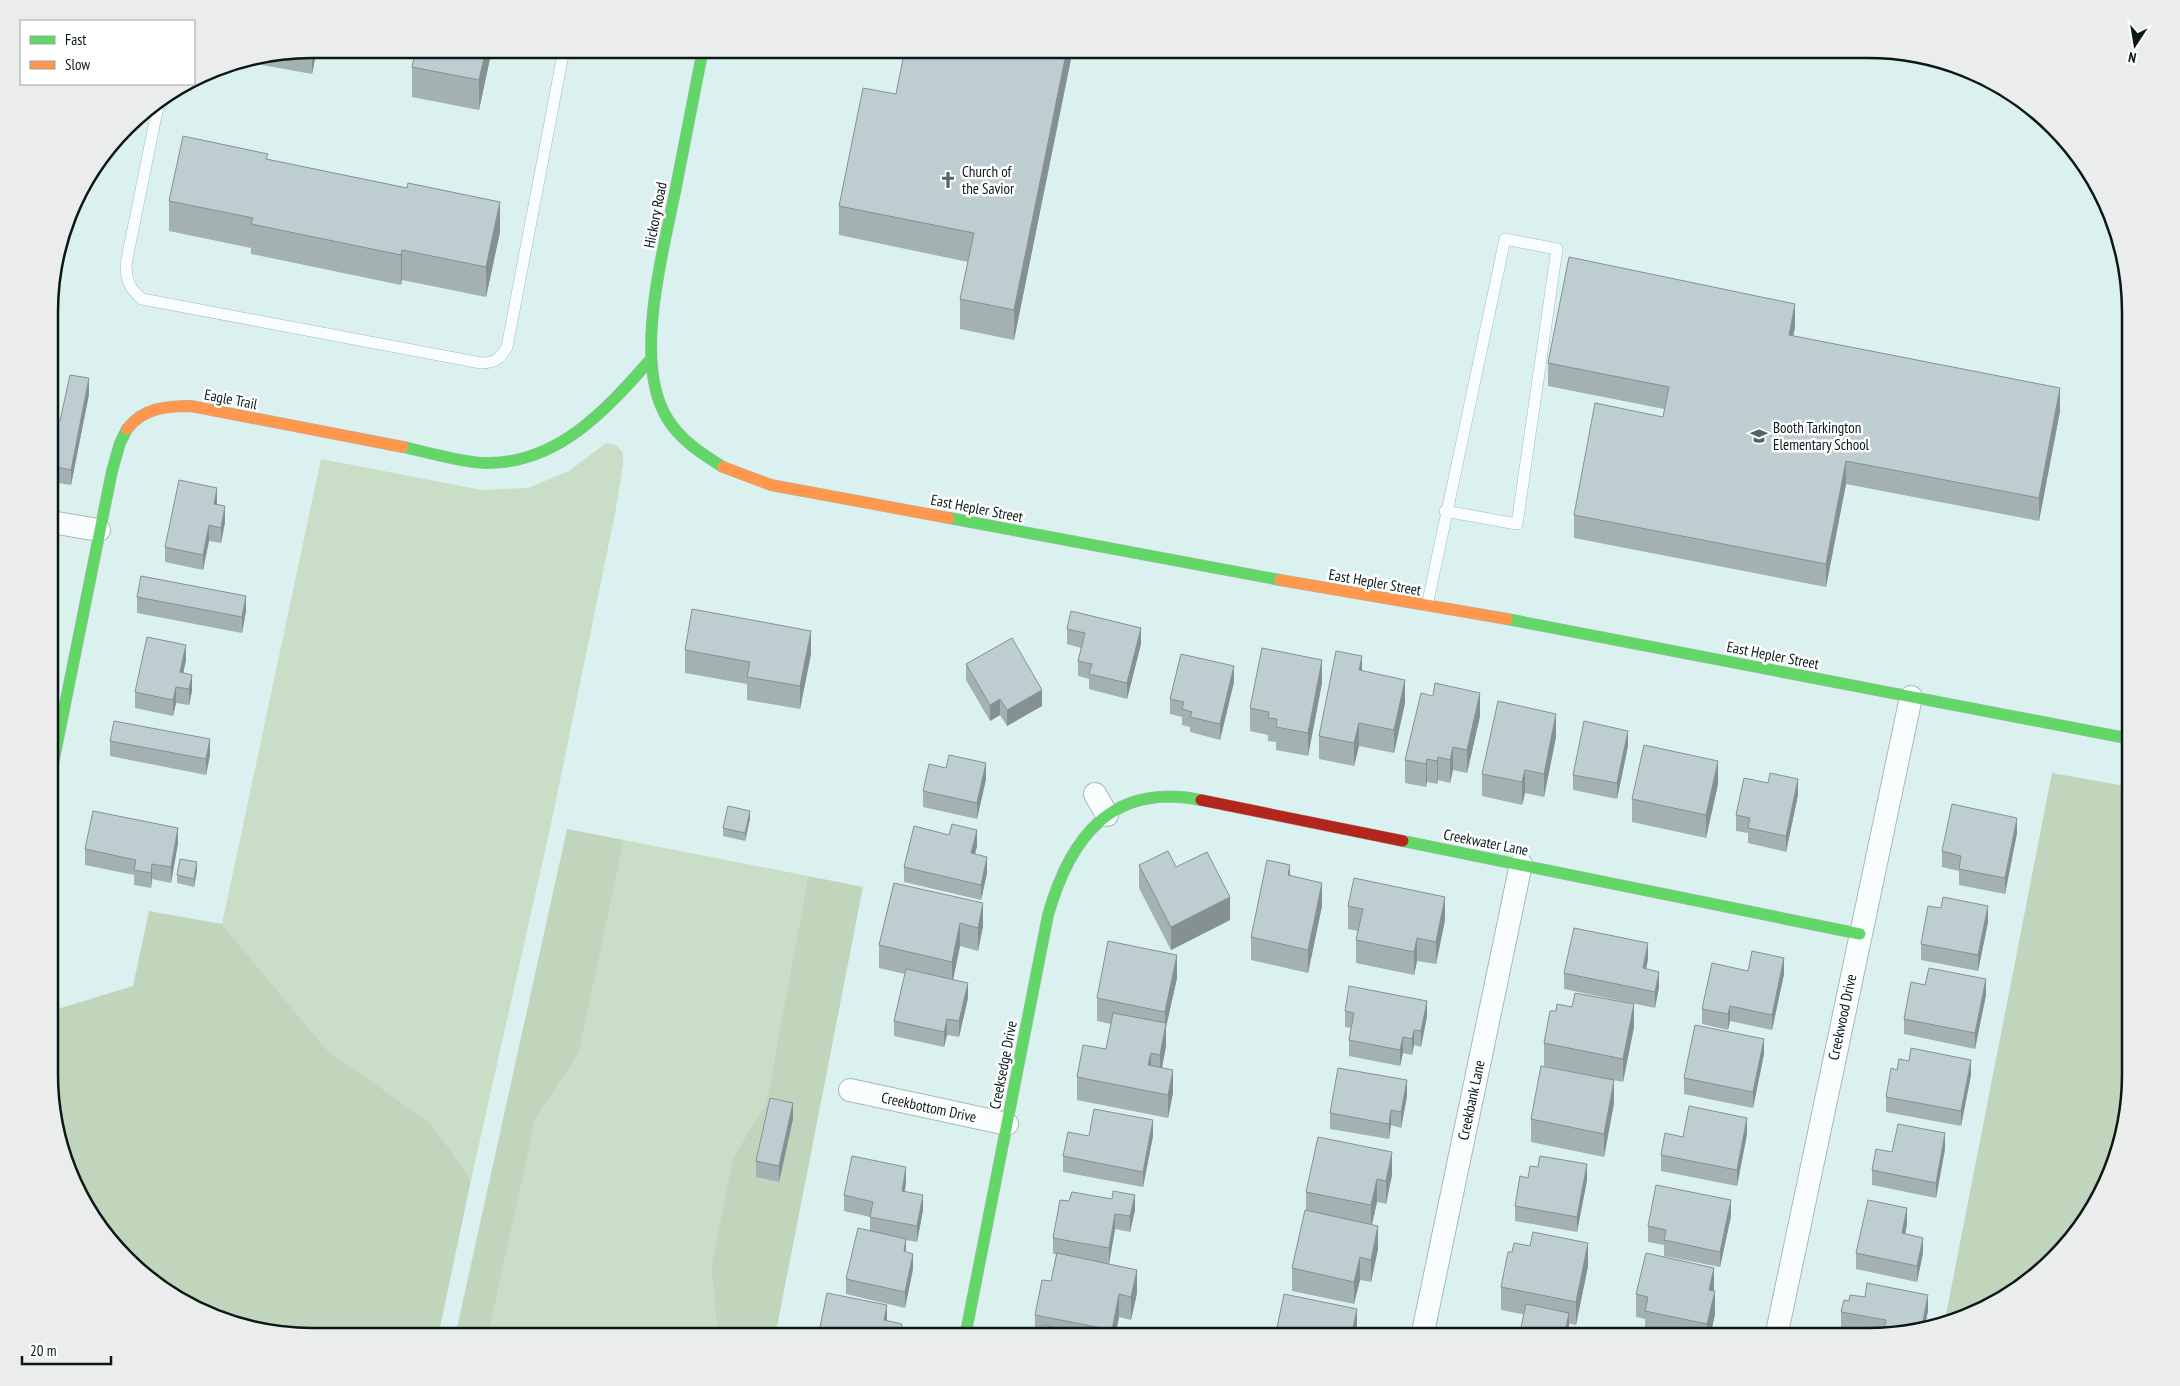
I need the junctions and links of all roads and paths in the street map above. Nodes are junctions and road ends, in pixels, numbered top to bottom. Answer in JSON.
{"nodes":[{"id":1,"x":562,"y":58,"type":"edge"},
{"id":2,"x":701,"y":58,"type":"edge"},
{"id":3,"x":158,"y":109,"type":"edge"},
{"id":4,"x":650,"y":360,"type":"junction"},
{"id":5,"x":654,"y":387,"type":"joint"},
{"id":6,"x":1446,"y":511,"type":"junction"},
{"id":7,"x":58,"y":523,"type":"edge"},
{"id":8,"x":99,"y":530,"type":"junction"},
{"id":9,"x":1427,"y":606,"type":"junction"},
{"id":10,"x":1911,"y":697,"type":"junction"},
{"id":11,"x":2122,"y":737,"type":"edge"},
{"id":12,"x":58,"y":738,"type":"edge"},
{"id":13,"x":1095,"y":794,"type":"dead end"},
{"id":14,"x":1107,"y":815,"type":"junction"},
{"id":15,"x":1521,"y":864,"type":"junction"},
{"id":16,"x":1860,"y":934,"type":"junction"},
{"id":17,"x":850,"y":1090,"type":"dead end"},
{"id":18,"x":1007,"y":1124,"type":"junction"},
{"id":19,"x":967,"y":1328,"type":"edge"},
{"id":20,"x":1424,"y":1328,"type":"edge"},
{"id":21,"x":1778,"y":1328,"type":"edge"}],
"edges":[{"from":1,"to":3,"type":"lane"},
{"from":2,"to":4,"type":"street","name":"Hickory Road"},
{"from":4,"to":5,"type":"street","name":"Hickory Road"},
{"from":4,"to":8,"type":"street","name":"Eagle Trail"},
{"from":5,"to":9,"type":"street","name":"East Hepler Street"},
{"from":6,"to":6,"type":"lane"},
{"from":6,"to":9,"type":"lane"},
{"from":7,"to":8,"type":"street"},
{"from":8,"to":12,"type":"street","name":"Eagle Trail"},
{"from":9,"to":10,"type":"street","name":"East Hepler Street"},
{"from":10,"to":11,"type":"street","name":"East Hepler Street"},
{"from":10,"to":16,"type":"street","name":"Creekwood Drive"},
{"from":13,"to":14,"type":"street"},
{"from":14,"to":15,"type":"street","name":"Creekwater Lane"},
{"from":14,"to":18,"type":"street","name":"Creeksedge Drive"},
{"from":15,"to":16,"type":"street","name":"Creekwater Lane"},
{"from":15,"to":20,"type":"street","name":"Creekbank Lane"},
{"from":16,"to":21,"type":"street","name":"Creekwood Drive"},
{"from":17,"to":18,"type":"street","name":"Creekbottom Drive"},
{"from":18,"to":19,"type":"street","name":"Creeksedge Drive"}]}
